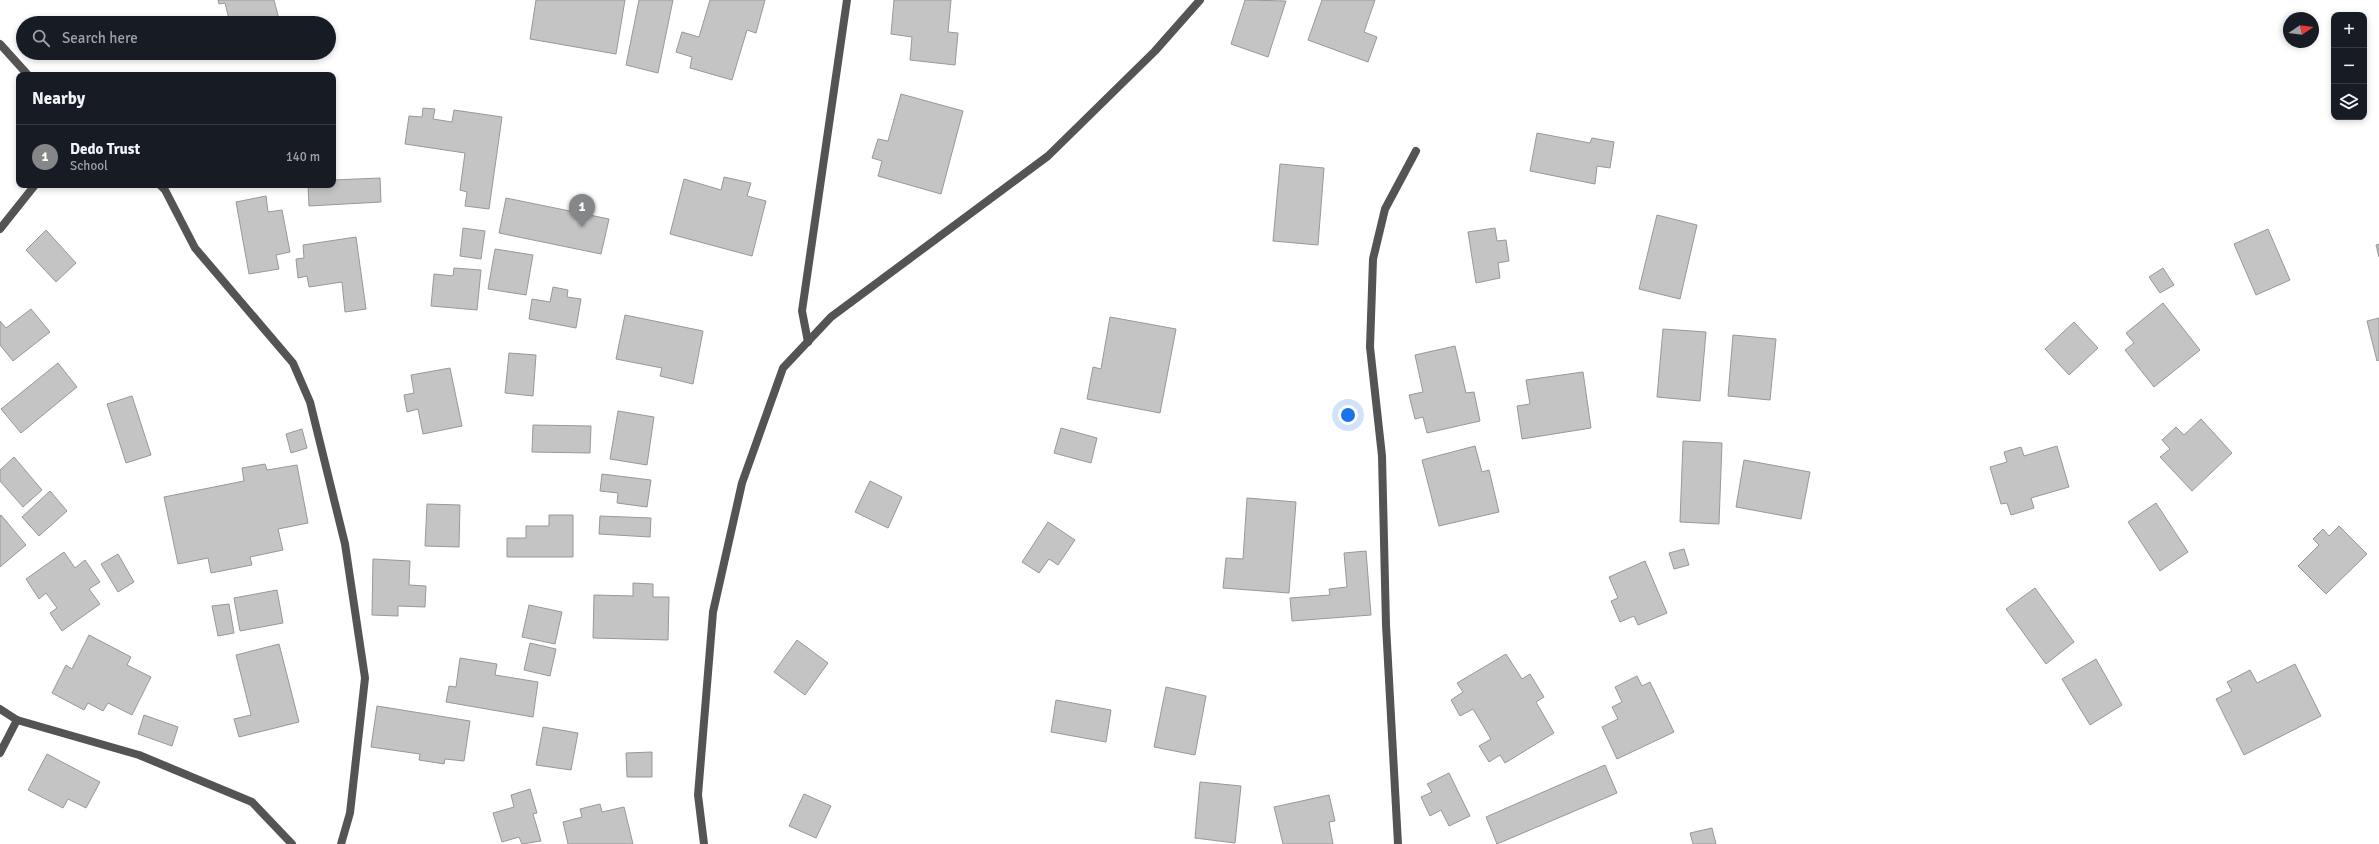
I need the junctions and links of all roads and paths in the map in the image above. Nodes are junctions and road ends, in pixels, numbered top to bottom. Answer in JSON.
{"nodes":[{"id":1,"x":847,"y":0,"type":"edge"},
{"id":2,"x":1200,"y":0,"type":"edge"},
{"id":3,"x":0,"y":44,"type":"edge"},
{"id":4,"x":25,"y":72,"type":"edge"},
{"id":5,"x":1416,"y":151,"type":"dead end"},
{"id":6,"x":33,"y":188,"type":"edge"},
{"id":7,"x":163,"y":188,"type":"edge"},
{"id":8,"x":0,"y":229,"type":"edge"},
{"id":9,"x":808,"y":342,"type":"junction"},
{"id":10,"x":0,"y":709,"type":"edge"},
{"id":11,"x":17,"y":720,"type":"junction"},
{"id":12,"x":0,"y":753,"type":"edge"},
{"id":13,"x":292,"y":844,"type":"edge"},
{"id":14,"x":341,"y":844,"type":"edge"},
{"id":15,"x":704,"y":844,"type":"edge"},
{"id":16,"x":1398,"y":844,"type":"edge"}],
"edges":[{"from":1,"to":9,"type":"street"},
{"from":2,"to":9,"type":"street"},
{"from":3,"to":4,"type":"street"},
{"from":5,"to":16,"type":"street"},
{"from":6,"to":8,"type":"street"},
{"from":7,"to":14,"type":"street"},
{"from":9,"to":15,"type":"street"},
{"from":10,"to":11,"type":"street"},
{"from":11,"to":12,"type":"street"},
{"from":11,"to":13,"type":"street"}]}
